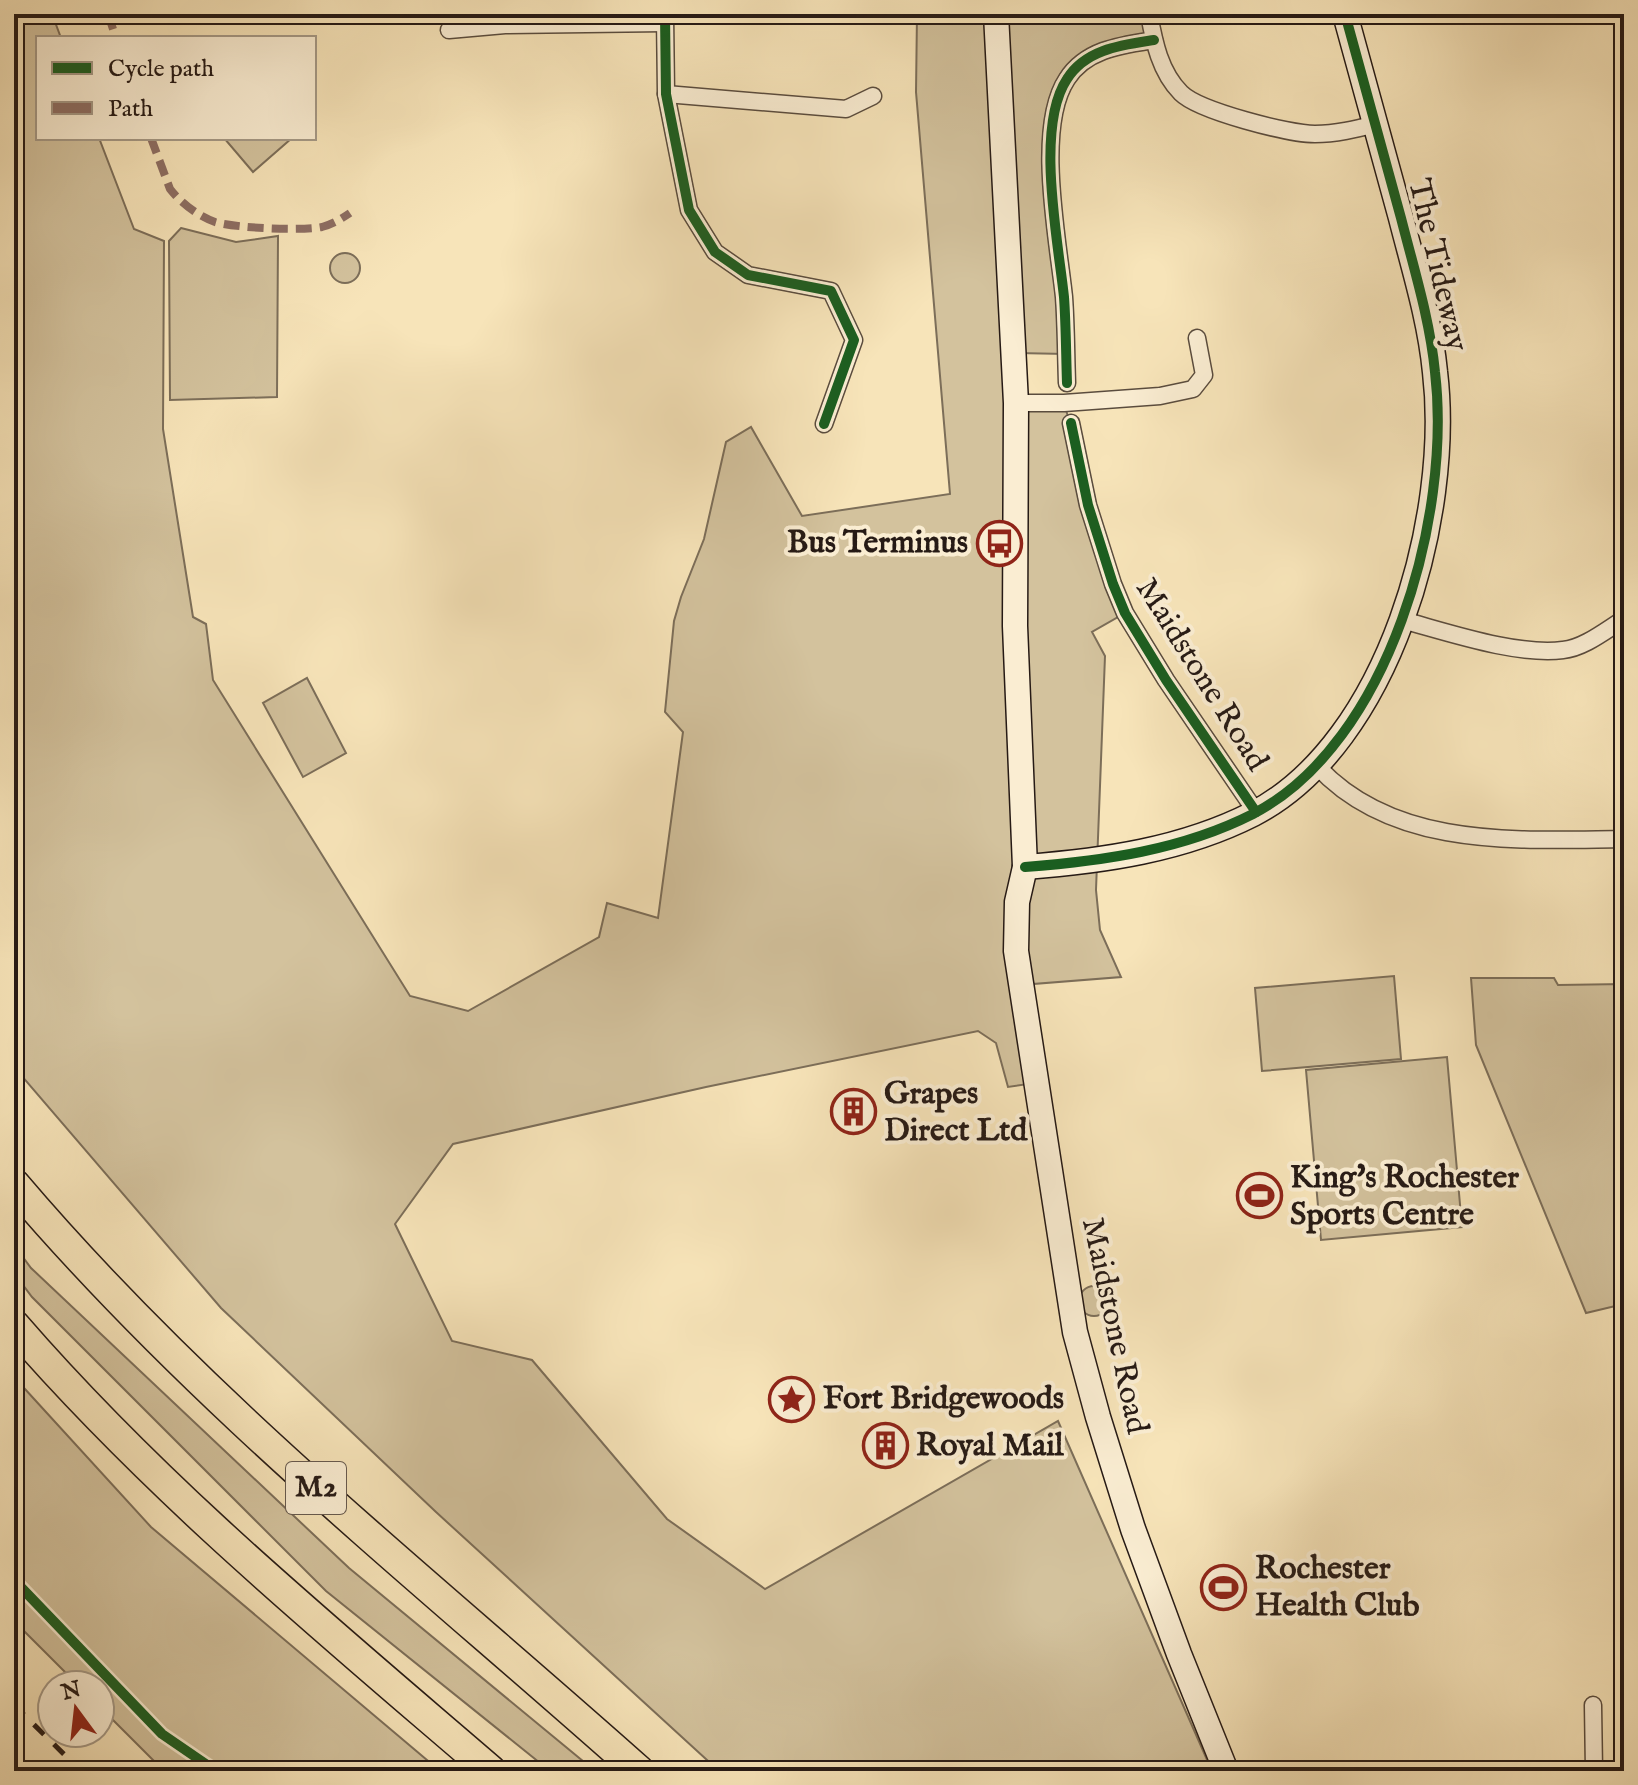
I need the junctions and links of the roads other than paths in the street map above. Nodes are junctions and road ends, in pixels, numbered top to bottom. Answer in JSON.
{"nodes":[{"id":1,"x":996,"y":14,"type":"edge"},
{"id":2,"x":1149,"y":14,"type":"edge"},
{"id":3,"x":1345,"y":14,"type":"edge"},
{"id":4,"x":665,"y":19,"type":"edge"},
{"id":5,"x":449,"y":30,"type":"dead end"},
{"id":6,"x":1154,"y":40,"type":"junction"},
{"id":7,"x":666,"y":94,"type":"junction"},
{"id":8,"x":873,"y":96,"type":"dead end"},
{"id":9,"x":1376,"y":124,"type":"junction"},
{"id":10,"x":1197,"y":338,"type":"dead end"},
{"id":11,"x":1067,"y":383,"type":"dead end"},
{"id":12,"x":1016,"y":403,"type":"junction"},
{"id":13,"x":1071,"y":423,"type":"dead end"},
{"id":14,"x":824,"y":424,"type":"dead end"},
{"id":15,"x":1624,"y":619,"type":"edge"},
{"id":16,"x":1402,"y":620,"type":"junction"},
{"id":17,"x":1317,"y":766,"type":"junction"},
{"id":18,"x":1256,"y":812,"type":"junction"},
{"id":19,"x":1624,"y":839,"type":"edge"},
{"id":20,"x":1025,"y":867,"type":"junction"},
{"id":21,"x":14,"y":1184,"type":"edge"},
{"id":22,"x":14,"y":1325,"type":"edge"},
{"id":23,"x":1593,"y":1705,"type":"dead end"},
{"id":24,"x":491,"y":1771,"type":"edge"},
{"id":25,"x":639,"y":1771,"type":"edge"},
{"id":26,"x":1226,"y":1771,"type":"edge"},
{"id":27,"x":1594,"y":1771,"type":"edge"}],
"edges":[{"from":1,"to":12,"type":"main road","name":"Maidstone Road"},
{"from":2,"to":6,"type":"street"},
{"from":3,"to":9,"type":"main road","name":"The Tideway"},
{"from":4,"to":5,"type":"street"},
{"from":4,"to":7,"type":"street"},
{"from":6,"to":9,"type":"street"},
{"from":6,"to":11,"type":"street"},
{"from":7,"to":8,"type":"street"},
{"from":7,"to":14,"type":"street"},
{"from":9,"to":16,"type":"main road","name":"The Tideway"},
{"from":10,"to":12,"type":"street"},
{"from":12,"to":20,"type":"main road","name":"Maidstone Road"},
{"from":13,"to":18,"type":"street","name":"Maidstone Road"},
{"from":15,"to":16,"type":"street"},
{"from":16,"to":17,"type":"main road","name":"The Tideway"},
{"from":17,"to":18,"type":"main road","name":"The Tideway"},
{"from":17,"to":19,"type":"street"},
{"from":18,"to":20,"type":"main road","name":"The Tideway"},
{"from":20,"to":26,"type":"main road","name":"Maidstone Road"},
{"from":21,"to":25,"type":"highway","number":"M2"},
{"from":22,"to":24,"type":"highway"},
{"from":23,"to":27,"type":"street"}]}
